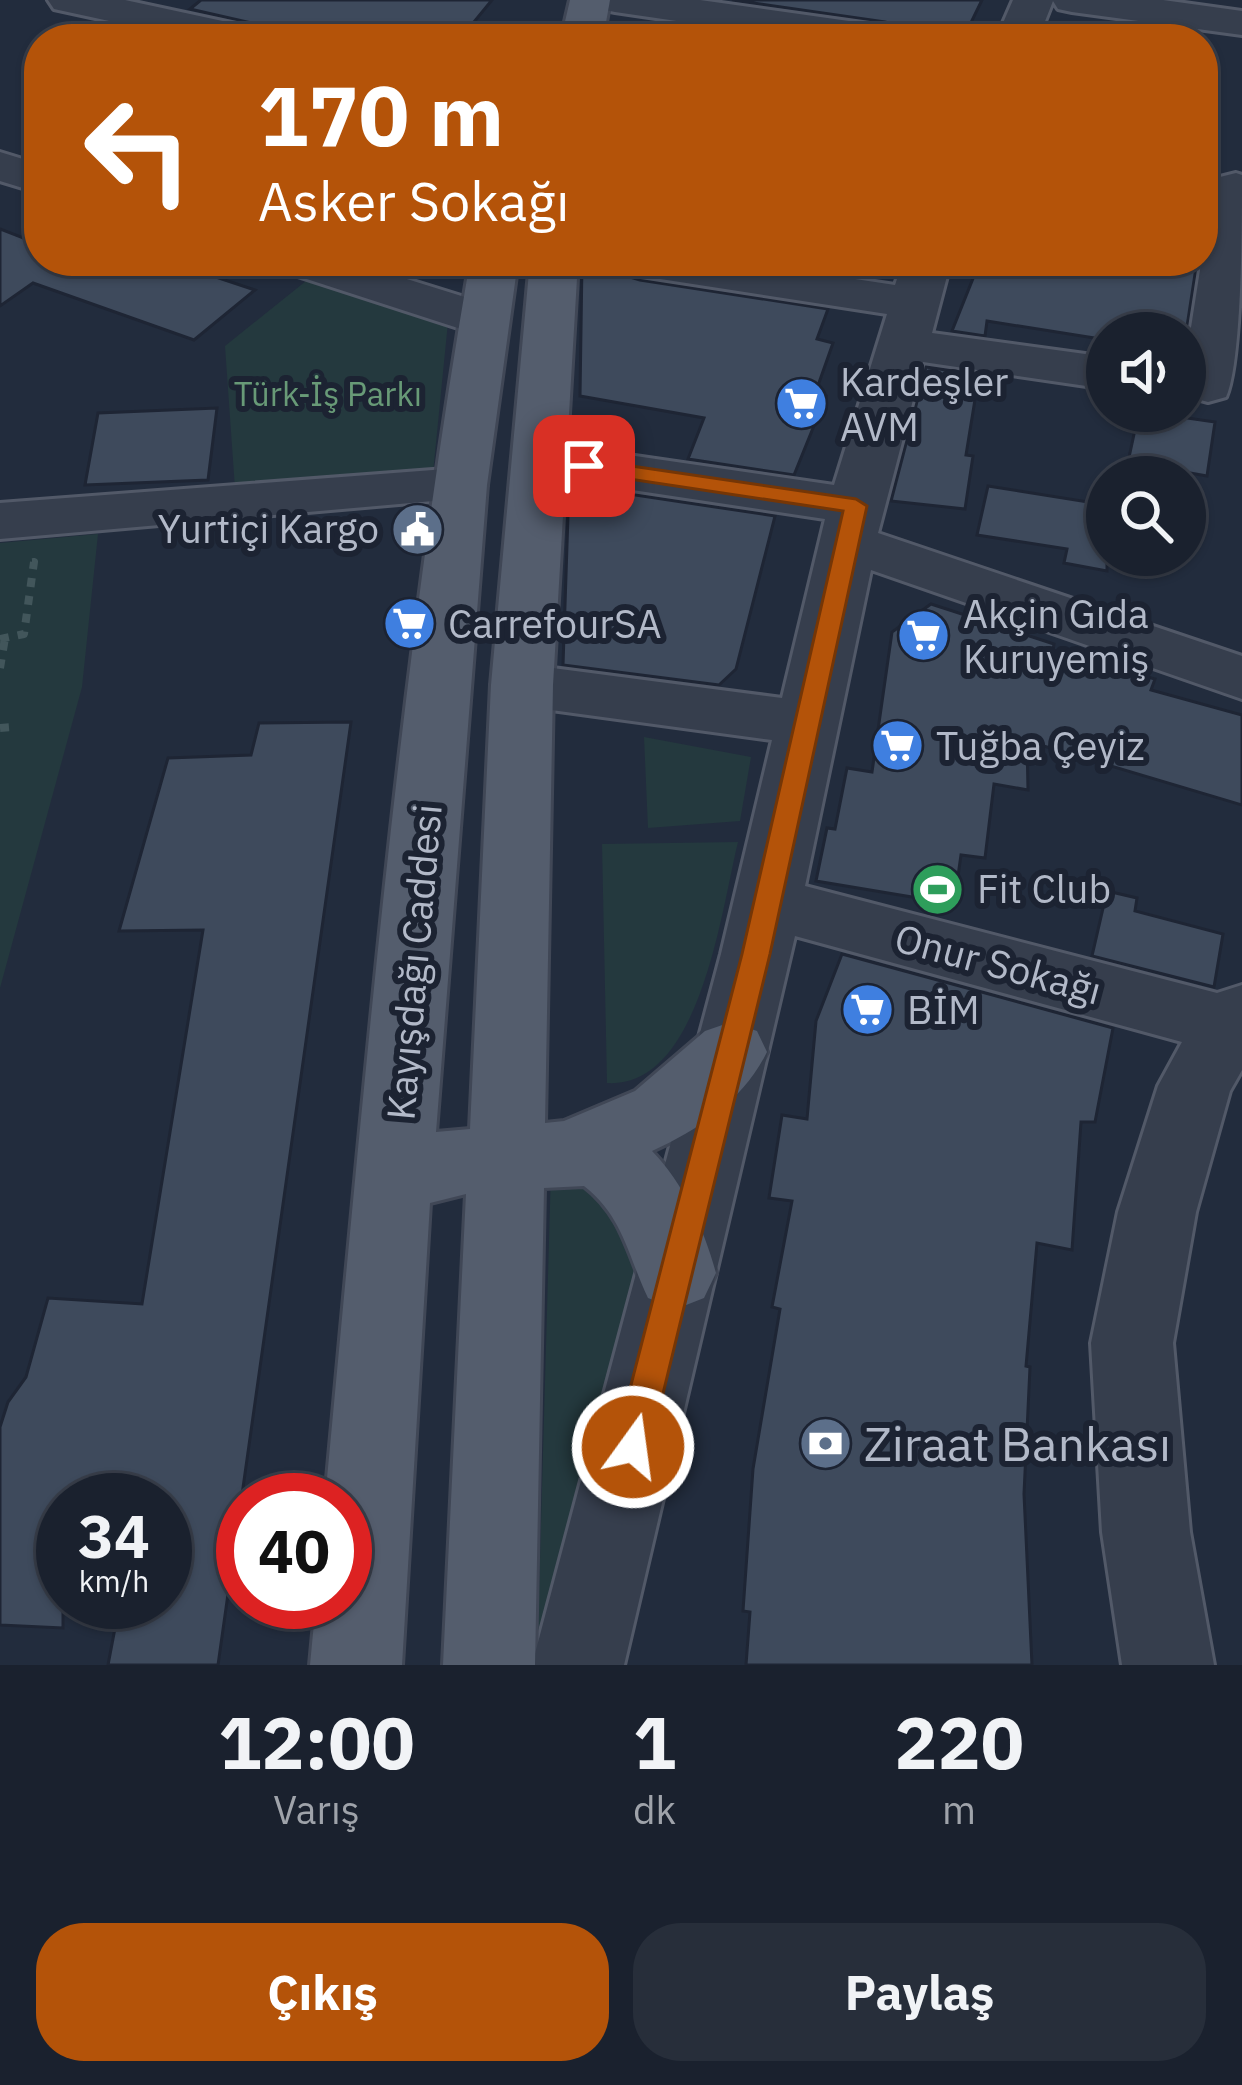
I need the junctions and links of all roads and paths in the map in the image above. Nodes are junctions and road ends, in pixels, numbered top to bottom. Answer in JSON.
{"nodes":[{"id":1,"x":68,"y":0,"type":"edge"},
{"id":2,"x":614,"y":0,"type":"edge"},
{"id":3,"x":1072,"y":0,"type":"edge"},
{"id":4,"x":1242,"y":23,"type":"edge"},
{"id":5,"x":212,"y":24,"type":"edge"},
{"id":6,"x":780,"y":24,"type":"edge"},
{"id":7,"x":1227,"y":186,"type":"edge"},
{"id":8,"x":397,"y":276,"type":"edge"},
{"id":9,"x":553,"y":276,"type":"edge"},
{"id":10,"x":738,"y":276,"type":"edge"},
{"id":11,"x":488,"y":290,"type":"edge"},
{"id":12,"x":914,"y":303,"type":"edge"},
{"id":13,"x":1086,"y":365,"type":"edge"},
{"id":14,"x":1212,"y":388,"type":"edge"},
{"id":15,"x":538,"y":459,"type":"junction"},
{"id":16,"x":459,"y":485,"type":"junction"},
{"id":17,"x":852,"y":524,"type":"junction"},
{"id":18,"x":17,"y":542,"type":"edge"},
{"id":19,"x":2,"y":639,"type":"edge"},
{"id":20,"x":0,"y":668,"type":"edge"},
{"id":21,"x":1242,"y":679,"type":"edge"},
{"id":22,"x":522,"y":685,"type":"junction"},
{"id":23,"x":808,"y":723,"type":"junction"},
{"id":24,"x":13,"y":727,"type":"dead end"},
{"id":25,"x":0,"y":728,"type":"edge"},
{"id":26,"x":761,"y":928,"type":"junction"},
{"id":27,"x":1236,"y":1020,"type":"edge"},
{"id":28,"x":731,"y":1052,"type":"junction"},
{"id":29,"x":540,"y":1153,"type":"junction"},
{"id":30,"x":393,"y":1184,"type":"junction"},
{"id":31,"x":676,"y":1273,"type":"junction"},
{"id":32,"x":356,"y":1665,"type":"edge"},
{"id":33,"x":489,"y":1665,"type":"edge"},
{"id":34,"x":578,"y":1665,"type":"edge"},
{"id":35,"x":1168,"y":1665,"type":"edge"}],
"edges":[{"from":1,"to":5,"type":"street"},
{"from":2,"to":6,"type":"street"},
{"from":3,"to":4,"type":"street"},
{"from":7,"to":14,"type":"street"},
{"from":8,"to":11,"type":"street"},
{"from":9,"to":15,"type":"main road"},
{"from":10,"to":12,"type":"street"},
{"from":11,"to":16,"type":"main road","name":"Kayışdağı Caddesi"},
{"from":12,"to":13,"type":"street"},
{"from":12,"to":17,"type":"street"},
{"from":15,"to":17,"type":"street"},
{"from":15,"to":22,"type":"main road"},
{"from":16,"to":18,"type":"street"},
{"from":16,"to":30,"type":"main road","name":"Kayışdağı Caddesi"},
{"from":17,"to":21,"type":"street"},
{"from":17,"to":23,"type":"street"},
{"from":18,"to":19,"type":"path"},
{"from":19,"to":20,"type":"path"},
{"from":22,"to":23,"type":"street"},
{"from":22,"to":29,"type":"main road"},
{"from":23,"to":26,"type":"street"},
{"from":24,"to":25,"type":"path"},
{"from":26,"to":27,"type":"street","name":"Onur Sokağı"},
{"from":26,"to":28,"type":"street"},
{"from":27,"to":35,"type":"street"},
{"from":28,"to":29,"type":"main road"},
{"from":28,"to":31,"type":"street"},
{"from":29,"to":30,"type":"main road"},
{"from":29,"to":31,"type":"main road"},
{"from":29,"to":33,"type":"main road"},
{"from":30,"to":32,"type":"main road","name":"Kayışdağı Caddesi"},
{"from":31,"to":34,"type":"street"}]}
